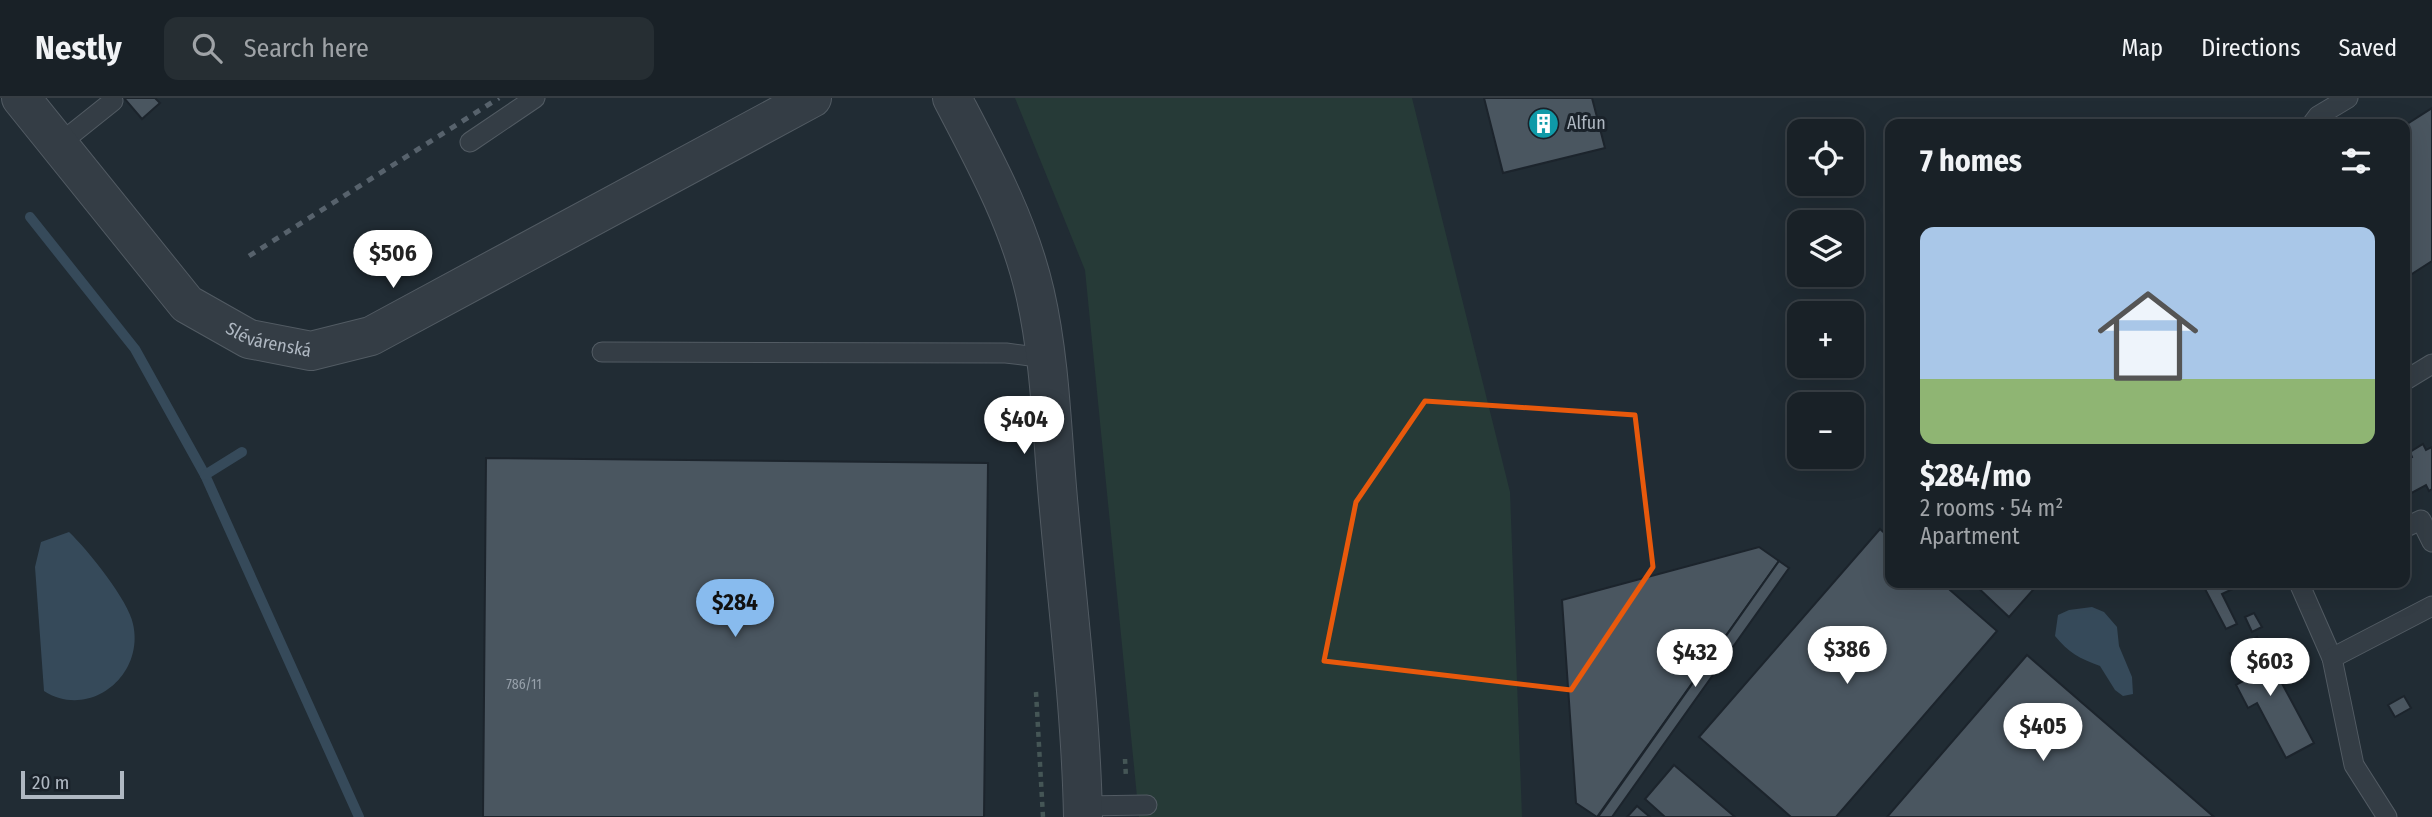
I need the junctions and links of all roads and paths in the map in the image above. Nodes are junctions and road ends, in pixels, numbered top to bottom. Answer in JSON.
{"nodes":[{"id":1,"x":21,"y":98,"type":"edge"},
{"id":2,"x":535,"y":98,"type":"edge"},
{"id":3,"x":812,"y":98,"type":"edge"},
{"id":4,"x":952,"y":98,"type":"edge"},
{"id":5,"x":2348,"y":98,"type":"edge"},
{"id":6,"x":113,"y":101,"type":"dead end"},
{"id":7,"x":2316,"y":119,"type":"edge"},
{"id":8,"x":471,"y":142,"type":"dead end"},
{"id":9,"x":58,"y":145,"type":"junction"},
{"id":10,"x":602,"y":352,"type":"dead end"},
{"id":11,"x":1045,"y":358,"type":"junction"},
{"id":12,"x":2432,"y":364,"type":"edge"},
{"id":13,"x":2410,"y":377,"type":"edge"},
{"id":14,"x":2410,"y":525,"type":"edge"},
{"id":15,"x":2432,"y":542,"type":"edge"},
{"id":16,"x":2301,"y":588,"type":"edge"},
{"id":17,"x":2432,"y":606,"type":"edge"},
{"id":18,"x":2332,"y":658,"type":"junction"},
{"id":19,"x":1147,"y":805,"type":"dead end"},
{"id":20,"x":1083,"y":812,"type":"edge"},
{"id":21,"x":2387,"y":817,"type":"edge"}],
"edges":[{"from":1,"to":9,"type":"street","name":"Slévárenská"},
{"from":2,"to":8,"type":"lane"},
{"from":3,"to":9,"type":"street","name":"Slévárenská"},
{"from":4,"to":11,"type":"street"},
{"from":5,"to":7,"type":"lane"},
{"from":6,"to":9,"type":"lane"},
{"from":10,"to":11,"type":"lane"},
{"from":11,"to":20,"type":"street"},
{"from":12,"to":13,"type":"lane"},
{"from":14,"to":15,"type":"lane"},
{"from":16,"to":18,"type":"lane"},
{"from":17,"to":18,"type":"lane"},
{"from":18,"to":21,"type":"lane"},
{"from":19,"to":20,"type":"lane"}]}
